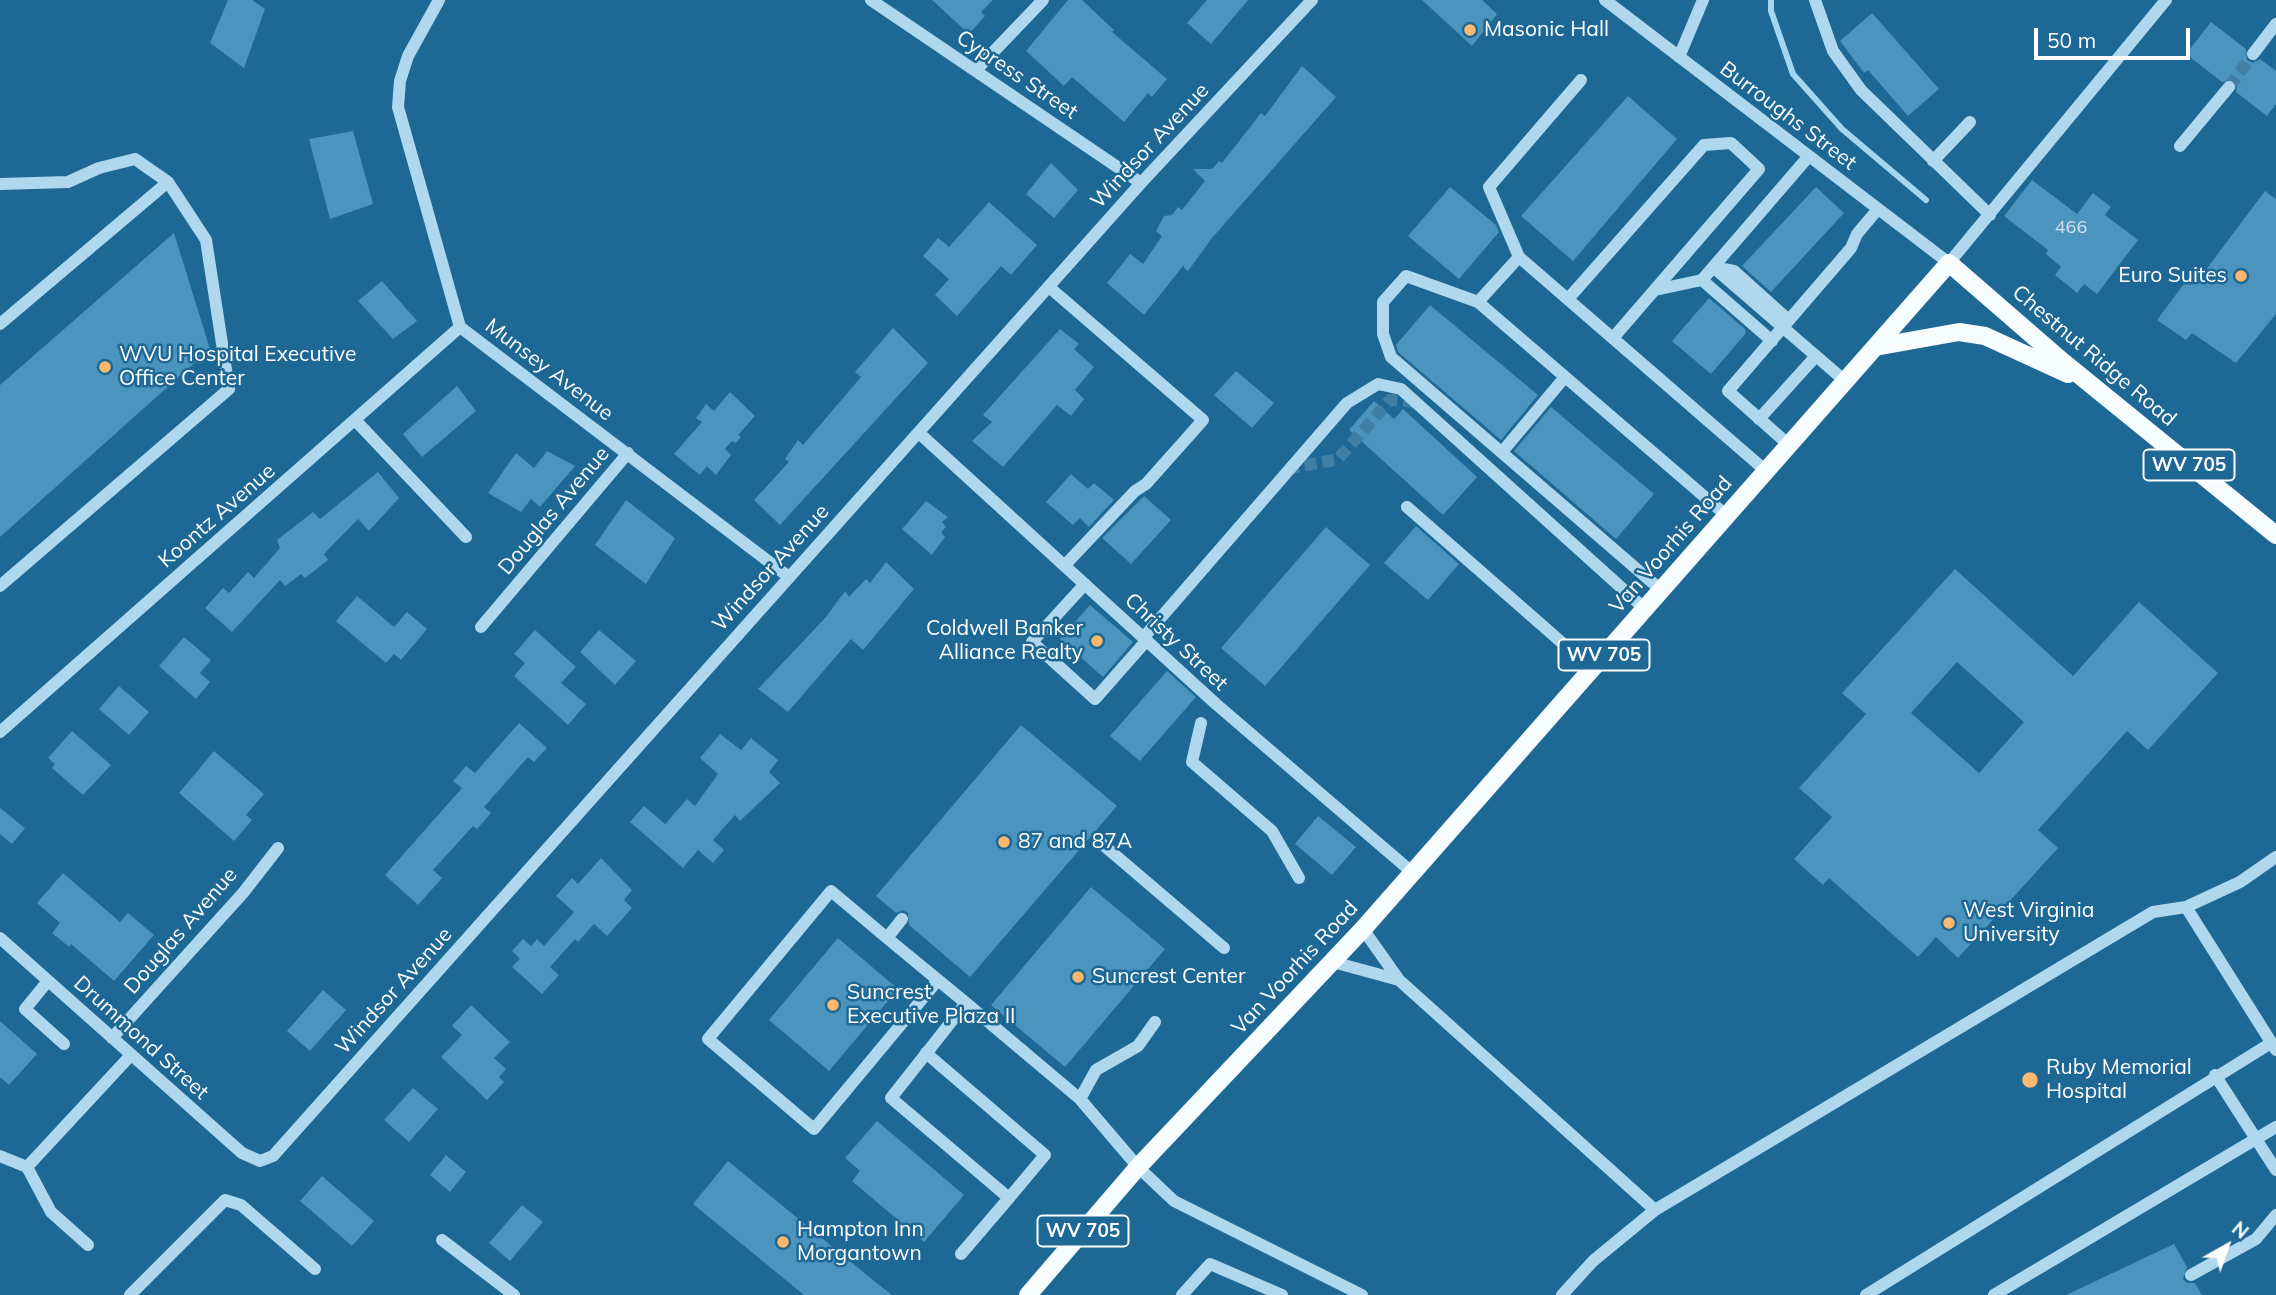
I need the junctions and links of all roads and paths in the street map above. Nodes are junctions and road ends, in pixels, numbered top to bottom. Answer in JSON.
{"nodes":[{"id":1,"x":439,"y":0,"type":"edge"},
{"id":2,"x":870,"y":0,"type":"edge"},
{"id":3,"x":1043,"y":0,"type":"edge"},
{"id":4,"x":1312,"y":0,"type":"edge"},
{"id":5,"x":1605,"y":0,"type":"edge"},
{"id":6,"x":1703,"y":0,"type":"edge"},
{"id":7,"x":1815,"y":0,"type":"edge"},
{"id":8,"x":2166,"y":0,"type":"edge"},
{"id":9,"x":2276,"y":24,"type":"edge"},
{"id":10,"x":2253,"y":54,"type":"tunnel mouth"},
{"id":11,"x":1679,"y":57,"type":"junction"},
{"id":12,"x":976,"y":70,"type":"junction"},
{"id":13,"x":1581,"y":80,"type":"dead end"},
{"id":14,"x":2228,"y":87,"type":"tunnel mouth"},
{"id":15,"x":1970,"y":122,"type":"dead end"},
{"id":16,"x":2180,"y":146,"type":"dead end"},
{"id":17,"x":1809,"y":156,"type":"junction"},
{"id":18,"x":1933,"y":161,"type":"junction"},
{"id":19,"x":168,"y":182,"type":"junction"},
{"id":20,"x":1141,"y":183,"type":"junction"},
{"id":21,"x":0,"y":184,"type":"edge"},
{"id":22,"x":1878,"y":209,"type":"junction"},
{"id":23,"x":1990,"y":215,"type":"junction"},
{"id":24,"x":1519,"y":257,"type":"junction"},
{"id":25,"x":1948,"y":263,"type":"junction"},
{"id":26,"x":1713,"y":267,"type":"junction"},
{"id":27,"x":1702,"y":280,"type":"junction"},
{"id":28,"x":1049,"y":287,"type":"junction"},
{"id":29,"x":1655,"y":290,"type":"junction"},
{"id":30,"x":1568,"y":299,"type":"junction"},
{"id":31,"x":1478,"y":302,"type":"junction"},
{"id":32,"x":0,"y":324,"type":"edge"},
{"id":33,"x":460,"y":327,"type":"junction"},
{"id":34,"x":1783,"y":328,"type":"junction"},
{"id":35,"x":1613,"y":338,"type":"junction"},
{"id":36,"x":1772,"y":341,"type":"junction"},
{"id":37,"x":1875,"y":347,"type":"junction"},
{"id":38,"x":1816,"y":356,"type":"junction"},
{"id":39,"x":1565,"y":377,"type":"junction"},
{"id":40,"x":1845,"y":381,"type":"junction"},
{"id":41,"x":2089,"y":383,"type":"junction"},
{"id":42,"x":1759,"y":419,"type":"junction"},
{"id":43,"x":355,"y":421,"type":"junction"},
{"id":44,"x":919,"y":433,"type":"junction"},
{"id":45,"x":1788,"y":445,"type":"junction"},
{"id":46,"x":1502,"y":452,"type":"junction"},
{"id":47,"x":628,"y":453,"type":"junction"},
{"id":48,"x":1766,"y":471,"type":"junction"},
{"id":49,"x":1407,"y":507,"type":"dead end"},
{"id":50,"x":1727,"y":516,"type":"junction"},
{"id":51,"x":2276,"y":535,"type":"edge"},
{"id":52,"x":466,"y":537,"type":"dead end"},
{"id":53,"x":1065,"y":565,"type":"junction"},
{"id":54,"x":789,"y":578,"type":"junction"},
{"id":55,"x":1085,"y":583,"type":"junction"},
{"id":56,"x":0,"y":586,"type":"edge"},
{"id":57,"x":1661,"y":590,"type":"junction"},
{"id":58,"x":1645,"y":609,"type":"junction"},
{"id":59,"x":481,"y":627,"type":"dead end"},
{"id":60,"x":1145,"y":639,"type":"junction"},
{"id":61,"x":1592,"y":668,"type":"junction"},
{"id":62,"x":1201,"y":723,"type":"dead end"},
{"id":63,"x":0,"y":732,"type":"edge"},
{"id":64,"x":1101,"y":843,"type":"dead end"},
{"id":65,"x":278,"y":848,"type":"dead end"},
{"id":66,"x":2276,"y":858,"type":"edge"},
{"id":67,"x":1413,"y":873,"type":"junction"},
{"id":68,"x":1299,"y":878,"type":"dead end"},
{"id":69,"x":2186,"y":907,"type":"junction"},
{"id":70,"x":902,"y":919,"type":"dead end"},
{"id":71,"x":1363,"y":929,"type":"junction"},
{"id":72,"x":0,"y":938,"type":"edge"},
{"id":73,"x":887,"y":939,"type":"junction"},
{"id":74,"x":1224,"y":948,"type":"dead end"},
{"id":75,"x":1333,"y":962,"type":"junction"},
{"id":76,"x":1399,"y":979,"type":"junction"},
{"id":77,"x":938,"y":980,"type":"junction"},
{"id":78,"x":48,"y":981,"type":"junction"},
{"id":79,"x":966,"y":1003,"type":"junction"},
{"id":80,"x":1155,"y":1022,"type":"dead end"},
{"id":81,"x":112,"y":1038,"type":"junction"},
{"id":82,"x":64,"y":1044,"type":"dead end"},
{"id":83,"x":2273,"y":1046,"type":"edge"},
{"id":84,"x":926,"y":1054,"type":"junction"},
{"id":85,"x":131,"y":1055,"type":"junction"},
{"id":86,"x":2215,"y":1075,"type":"junction"},
{"id":87,"x":1080,"y":1099,"type":"junction"},
{"id":88,"x":2276,"y":1127,"type":"edge"},
{"id":89,"x":2257,"y":1138,"type":"junction"},
{"id":90,"x":0,"y":1156,"type":"edge"},
{"id":91,"x":260,"y":1161,"type":"joint"},
{"id":92,"x":27,"y":1167,"type":"junction"},
{"id":93,"x":1138,"y":1167,"type":"junction"},
{"id":94,"x":2276,"y":1170,"type":"edge"},
{"id":95,"x":1009,"y":1198,"type":"junction"},
{"id":96,"x":1655,"y":1210,"type":"junction"},
{"id":97,"x":2276,"y":1214,"type":"edge"},
{"id":98,"x":442,"y":1240,"type":"dead end"},
{"id":99,"x":88,"y":1245,"type":"dead end"},
{"id":100,"x":961,"y":1254,"type":"dead end"},
{"id":101,"x":315,"y":1269,"type":"dead end"},
{"id":102,"x":2191,"y":1275,"type":"dead end"},
{"id":103,"x":130,"y":1295,"type":"edge"},
{"id":104,"x":514,"y":1295,"type":"edge"},
{"id":105,"x":1028,"y":1295,"type":"edge"},
{"id":106,"x":1182,"y":1295,"type":"edge"},
{"id":107,"x":1282,"y":1295,"type":"edge"},
{"id":108,"x":1362,"y":1295,"type":"edge"},
{"id":109,"x":1562,"y":1295,"type":"edge"},
{"id":110,"x":1866,"y":1295,"type":"edge"},
{"id":111,"x":1994,"y":1295,"type":"edge"}],
"edges":[{"from":1,"to":33,"type":"street","name":"Munsey Avenue"},
{"from":2,"to":12,"type":"street","name":"Cypress Street"},
{"from":3,"to":12,"type":"street"},
{"from":4,"to":20,"type":"street","name":"Windsor Avenue"},
{"from":5,"to":11,"type":"street","name":"Burroughs Street"},
{"from":6,"to":11,"type":"street"},
{"from":7,"to":18,"type":"street"},
{"from":8,"to":23,"type":"street","name":"Van Voorhis Road"},
{"from":9,"to":10,"type":"street"},
{"from":11,"to":17,"type":"street","name":"Burroughs Street"},
{"from":12,"to":20,"type":"street","name":"Cypress Street"},
{"from":13,"to":24,"type":"street"},
{"from":14,"to":16,"type":"street"},
{"from":15,"to":18,"type":"street"},
{"from":17,"to":22,"type":"street","name":"Burroughs Street"},
{"from":17,"to":26,"type":"street"},
{"from":18,"to":23,"type":"street"},
{"from":19,"to":21,"type":"street"},
{"from":19,"to":32,"type":"street"},
{"from":19,"to":56,"type":"street"},
{"from":20,"to":28,"type":"street","name":"Windsor Avenue"},
{"from":22,"to":25,"type":"street","name":"Burroughs Street"},
{"from":22,"to":34,"type":"street"},
{"from":23,"to":25,"type":"street","name":"Van Voorhis Road"},
{"from":24,"to":30,"type":"street"},
{"from":24,"to":31,"type":"street"},
{"from":25,"to":37,"type":"main road","name":"Van Voorhis Road","number":"WV 705"},
{"from":25,"to":41,"type":"main road","name":"Chestnut Ridge Road","number":"WV 705"},
{"from":26,"to":27,"type":"street"},
{"from":26,"to":34,"type":"street"},
{"from":27,"to":29,"type":"street"},
{"from":27,"to":36,"type":"street"},
{"from":28,"to":44,"type":"street","name":"Windsor Avenue"},
{"from":28,"to":53,"type":"street"},
{"from":29,"to":30,"type":"street"},
{"from":29,"to":35,"type":"street"},
{"from":30,"to":35,"type":"street"},
{"from":31,"to":39,"type":"street"},
{"from":31,"to":46,"type":"street"},
{"from":33,"to":43,"type":"street","name":"Koontz Avenue"},
{"from":33,"to":47,"type":"street","name":"Munsey Avenue"},
{"from":34,"to":36,"type":"street"},
{"from":34,"to":38,"type":"street"},
{"from":35,"to":48,"type":"street"},
{"from":36,"to":42,"type":"street"},
{"from":37,"to":40,"type":"main road","name":"Van Voorhis Road","number":"WV 705"},
{"from":37,"to":41,"type":"main road"},
{"from":38,"to":40,"type":"street"},
{"from":38,"to":42,"type":"street"},
{"from":39,"to":46,"type":"street"},
{"from":39,"to":50,"type":"street"},
{"from":40,"to":45,"type":"main road","name":"Van Voorhis Road","number":"WV 705"},
{"from":41,"to":51,"type":"main road","name":"Chestnut Ridge Road","number":"WV 705"},
{"from":42,"to":45,"type":"street"},
{"from":43,"to":52,"type":"street"},
{"from":43,"to":63,"type":"street","name":"Koontz Avenue"},
{"from":44,"to":53,"type":"street","name":"Christy Street"},
{"from":44,"to":54,"type":"street","name":"Windsor Avenue"},
{"from":45,"to":48,"type":"main road","name":"Van Voorhis Road","number":"WV 705"},
{"from":46,"to":57,"type":"street"},
{"from":47,"to":54,"type":"street","name":"Munsey Avenue"},
{"from":47,"to":59,"type":"street","name":"Douglas Avenue"},
{"from":48,"to":50,"type":"main road","name":"Van Voorhis Road","number":"WV 705"},
{"from":49,"to":61,"type":"street"},
{"from":50,"to":57,"type":"main road","name":"Van Voorhis Road","number":"WV 705"},
{"from":53,"to":55,"type":"street","name":"Christy Street"},
{"from":54,"to":91,"type":"street","name":"Windsor Avenue"},
{"from":55,"to":60,"type":"street","name":"Christy Street"},
{"from":55,"to":60,"type":"street"},
{"from":57,"to":58,"type":"main road","name":"Van Voorhis Road","number":"WV 705"},
{"from":58,"to":60,"type":"street"},
{"from":58,"to":61,"type":"main road","name":"Van Voorhis Road","number":"WV 705"},
{"from":60,"to":67,"type":"street","name":"Christy Street"},
{"from":61,"to":67,"type":"main road","name":"Van Voorhis Road","number":"WV 705"},
{"from":62,"to":68,"type":"street"},
{"from":64,"to":74,"type":"street"},
{"from":65,"to":81,"type":"street","name":"Douglas Avenue"},
{"from":66,"to":69,"type":"street"},
{"from":67,"to":71,"type":"main road","name":"Van Voorhis Road","number":"WV 705"},
{"from":69,"to":83,"type":"street"},
{"from":69,"to":96,"type":"street"},
{"from":70,"to":73,"type":"street"},
{"from":71,"to":75,"type":"main road","name":"Van Voorhis Road","number":"WV 705"},
{"from":71,"to":76,"type":"street"},
{"from":72,"to":78,"type":"street","name":"Drummond Street"},
{"from":73,"to":77,"type":"street"},
{"from":73,"to":77,"type":"street"},
{"from":75,"to":76,"type":"street"},
{"from":75,"to":93,"type":"main road","name":"Van Voorhis Road","number":"WV 705"},
{"from":76,"to":96,"type":"street"},
{"from":77,"to":79,"type":"street"},
{"from":78,"to":81,"type":"street","name":"Drummond Street"},
{"from":78,"to":82,"type":"street"},
{"from":79,"to":84,"type":"street"},
{"from":79,"to":87,"type":"street"},
{"from":80,"to":87,"type":"street"},
{"from":81,"to":85,"type":"street","name":"Drummond Street"},
{"from":83,"to":86,"type":"street"},
{"from":84,"to":95,"type":"street"},
{"from":84,"to":95,"type":"street"},
{"from":85,"to":91,"type":"street","name":"Drummond Street"},
{"from":85,"to":92,"type":"street"},
{"from":86,"to":89,"type":"street"},
{"from":86,"to":110,"type":"street"},
{"from":87,"to":93,"type":"street"},
{"from":88,"to":89,"type":"street"},
{"from":89,"to":94,"type":"street"},
{"from":89,"to":111,"type":"street"},
{"from":90,"to":92,"type":"street"},
{"from":92,"to":99,"type":"street"},
{"from":93,"to":105,"type":"main road","name":"Van Voorhis Road","number":"WV 705"},
{"from":93,"to":108,"type":"street"},
{"from":95,"to":100,"type":"street"},
{"from":96,"to":109,"type":"street"},
{"from":97,"to":102,"type":"street"},
{"from":98,"to":104,"type":"street"},
{"from":101,"to":103,"type":"street"},
{"from":106,"to":107,"type":"street"}]}
